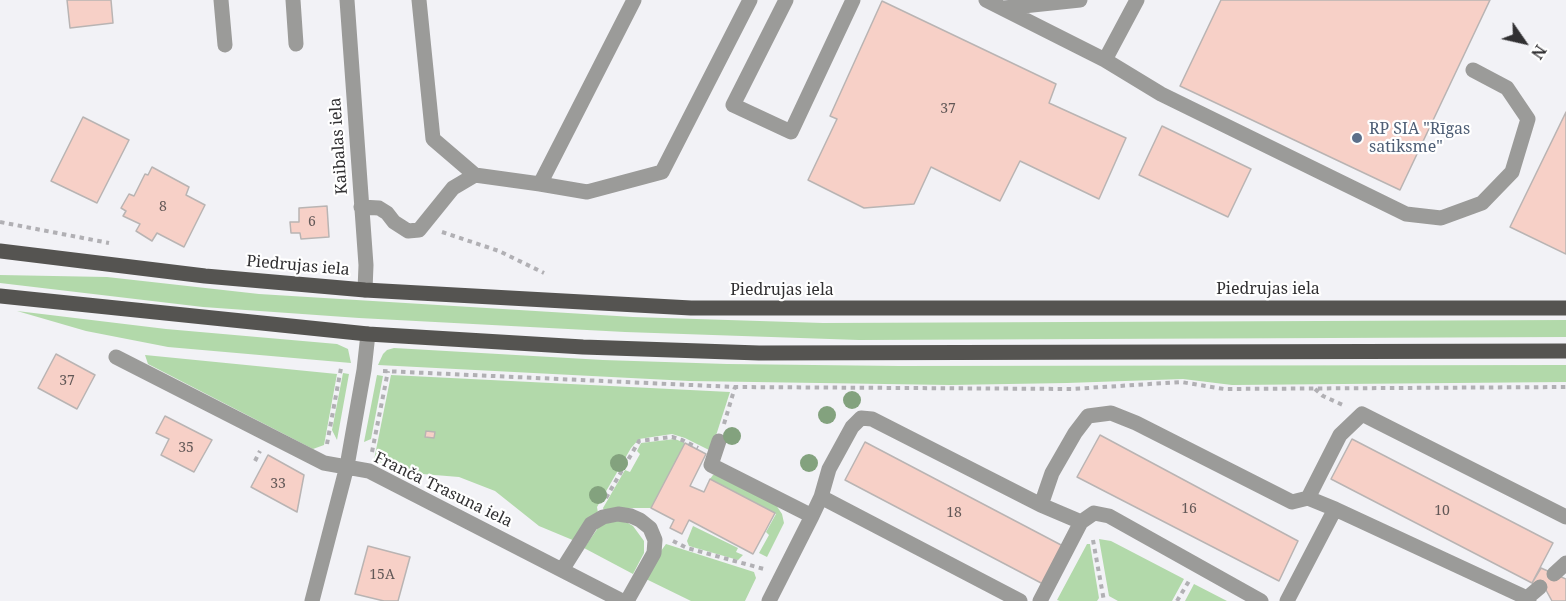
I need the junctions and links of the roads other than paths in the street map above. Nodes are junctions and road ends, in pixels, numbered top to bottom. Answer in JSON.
{"nodes":[{"id":1,"x":221,"y":0,"type":"edge"},
{"id":2,"x":293,"y":0,"type":"edge"},
{"id":3,"x":347,"y":0,"type":"edge"},
{"id":4,"x":419,"y":0,"type":"edge"},
{"id":5,"x":634,"y":0,"type":"edge"},
{"id":6,"x":750,"y":0,"type":"edge"},
{"id":7,"x":786,"y":0,"type":"edge"},
{"id":8,"x":854,"y":0,"type":"edge"},
{"id":9,"x":986,"y":0,"type":"edge"},
{"id":10,"x":1080,"y":0,"type":"edge"},
{"id":11,"x":1137,"y":0,"type":"edge"},
{"id":12,"x":1004,"y":8,"type":"junction"},
{"id":13,"x":296,"y":44,"type":"dead end"},
{"id":14,"x":225,"y":45,"type":"dead end"},
{"id":15,"x":1105,"y":60,"type":"junction"},
{"id":16,"x":1473,"y":70,"type":"dead end"},
{"id":17,"x":475,"y":175,"type":"junction"},
{"id":18,"x":540,"y":184,"type":"junction"},
{"id":19,"x":361,"y":207,"type":"junction"},
{"id":20,"x":0,"y":251,"type":"edge"},
{"id":21,"x":365,"y":290,"type":"junction"},
{"id":22,"x":0,"y":296,"type":"edge"},
{"id":23,"x":1566,"y":308,"type":"edge"},
{"id":24,"x":368,"y":334,"type":"junction"},
{"id":25,"x":1566,"y":351,"type":"edge"},
{"id":26,"x":116,"y":357,"type":"dead end"},
{"id":27,"x":719,"y":441,"type":"road end"},
{"id":28,"x":347,"y":466,"type":"junction"},
{"id":29,"x":821,"y":497,"type":"junction"},
{"id":30,"x":1308,"y":498,"type":"junction"},
{"id":31,"x":1041,"y":505,"type":"junction"},
{"id":32,"x":1335,"y":508,"type":"junction"},
{"id":33,"x":812,"y":516,"type":"junction"},
{"id":34,"x":1566,"y":517,"type":"edge"},
{"id":35,"x":1079,"y":527,"type":"junction"},
{"id":36,"x":1566,"y":563,"type":"edge"},
{"id":37,"x":562,"y":570,"type":"junction"},
{"id":38,"x":1554,"y":574,"type":"dead end"},
{"id":39,"x":1540,"y":587,"type":"dead end"},
{"id":40,"x":1528,"y":599,"type":"edge"},
{"id":41,"x":1258,"y":600,"type":"edge"},
{"id":42,"x":312,"y":601,"type":"edge"},
{"id":43,"x":622,"y":601,"type":"edge"},
{"id":44,"x":627,"y":601,"type":"edge"},
{"id":45,"x":769,"y":601,"type":"edge"},
{"id":46,"x":1020,"y":601,"type":"edge"},
{"id":47,"x":1040,"y":601,"type":"edge"},
{"id":48,"x":1287,"y":601,"type":"edge"}],
"edges":[{"from":1,"to":14,"type":"street"},
{"from":2,"to":13,"type":"street"},
{"from":3,"to":19,"type":"street","name":"Kaibalas iela"},
{"from":4,"to":17,"type":"street"},
{"from":5,"to":18,"type":"street"},
{"from":6,"to":18,"type":"street"},
{"from":7,"to":8,"type":"street"},
{"from":9,"to":12,"type":"street"},
{"from":10,"to":12,"type":"street"},
{"from":11,"to":15,"type":"street"},
{"from":12,"to":15,"type":"street"},
{"from":15,"to":16,"type":"street"},
{"from":17,"to":18,"type":"street"},
{"from":17,"to":19,"type":"street"},
{"from":19,"to":21,"type":"street","name":"Kaibalas iela"},
{"from":20,"to":21,"type":"main road","name":"Piedrujas iela"},
{"from":21,"to":23,"type":"main road","name":"Piedrujas iela"},
{"from":22,"to":24,"type":"main road"},
{"from":24,"to":25,"type":"main road"},
{"from":24,"to":28,"type":"street"},
{"from":26,"to":28,"type":"street","name":"Franča Trasuna iela"},
{"from":27,"to":33,"type":"street"},
{"from":28,"to":37,"type":"street","name":"Franča Trasuna iela"},
{"from":28,"to":42,"type":"street"},
{"from":29,"to":31,"type":"street"},
{"from":29,"to":33,"type":"street"},
{"from":29,"to":46,"type":"street"},
{"from":30,"to":31,"type":"street"},
{"from":30,"to":32,"type":"street"},
{"from":30,"to":34,"type":"street"},
{"from":31,"to":35,"type":"street"},
{"from":32,"to":40,"type":"street"},
{"from":32,"to":48,"type":"street"},
{"from":33,"to":45,"type":"street"},
{"from":35,"to":41,"type":"street"},
{"from":35,"to":47,"type":"street"},
{"from":36,"to":38,"type":"street"},
{"from":37,"to":43,"type":"street","name":"Franča Trasuna iela"},
{"from":37,"to":44,"type":"street"},
{"from":39,"to":40,"type":"street"}]}
